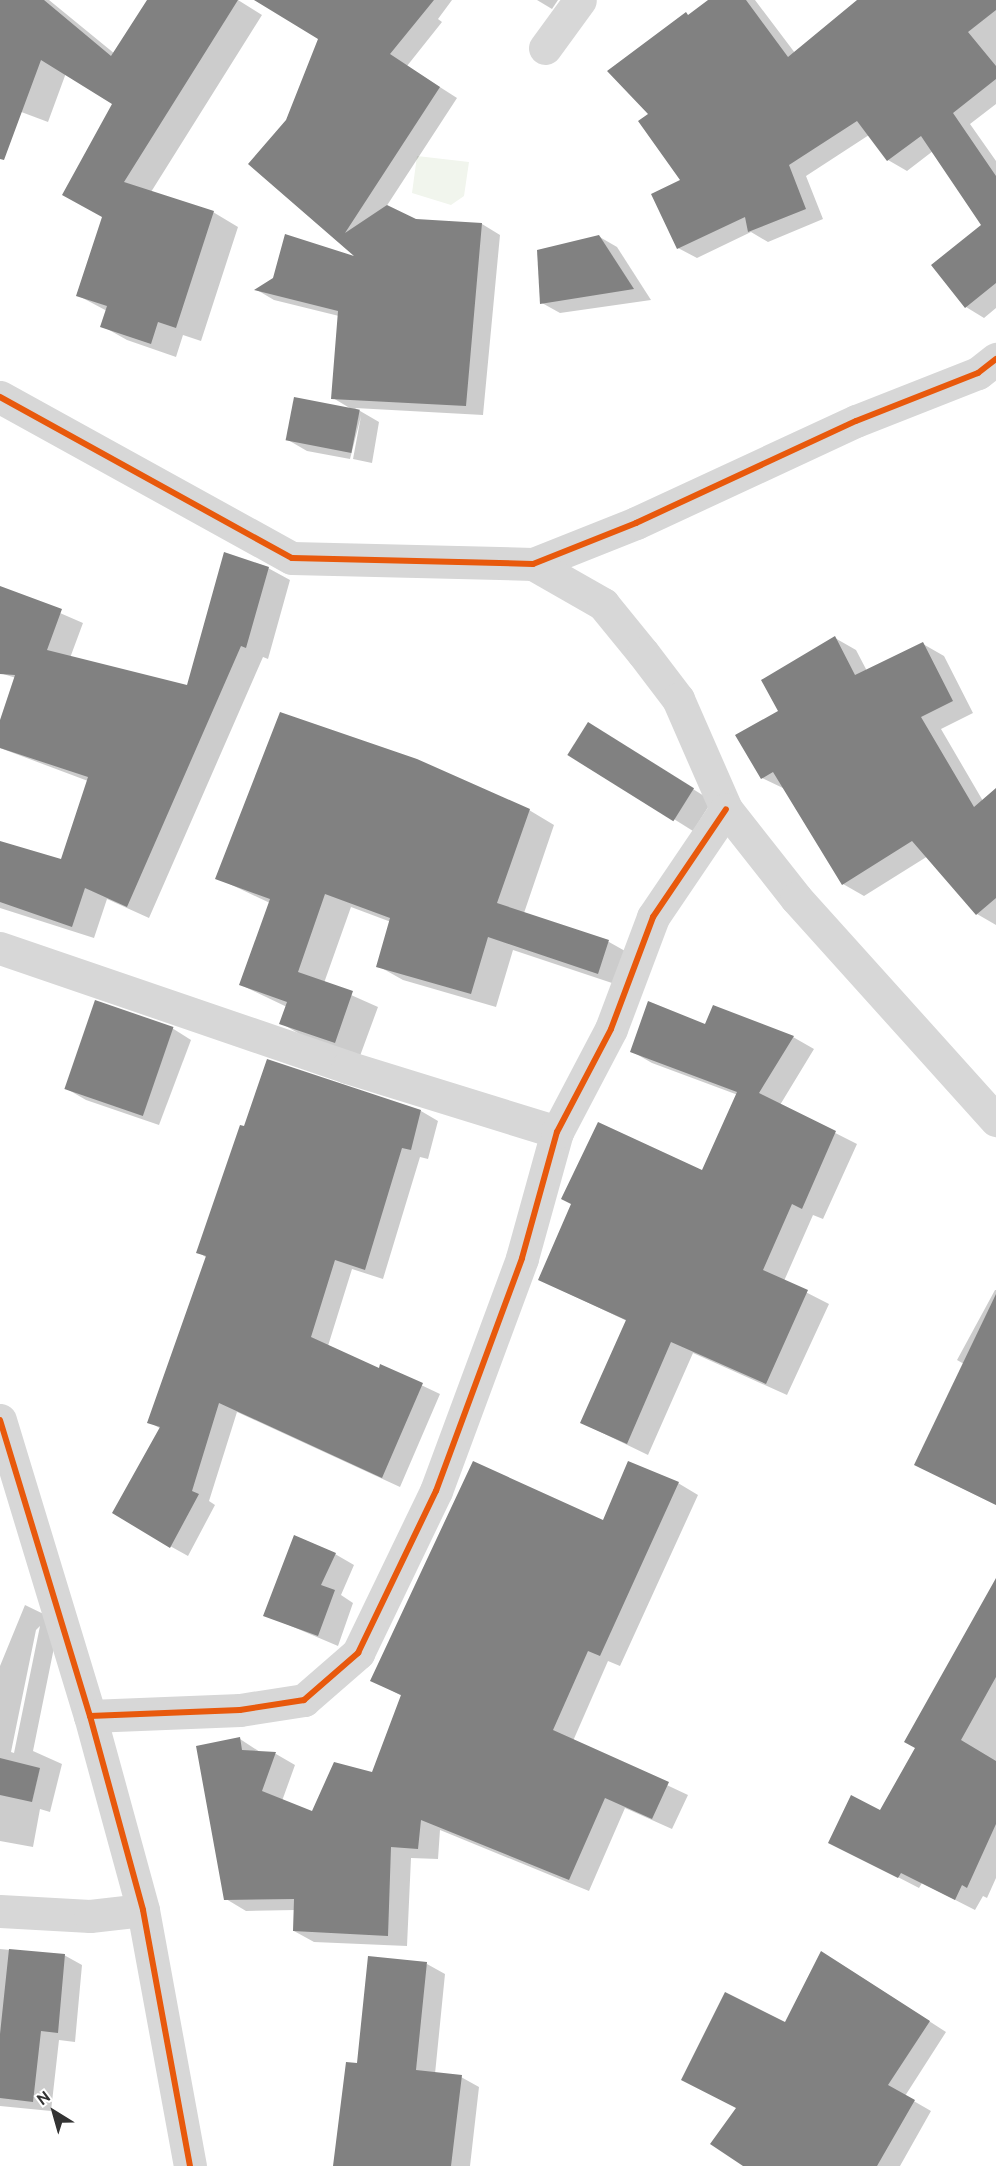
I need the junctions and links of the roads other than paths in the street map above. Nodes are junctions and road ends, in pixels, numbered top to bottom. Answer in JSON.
{"nodes":[{"id":1,"x":580,"y":0,"type":"edge"},
{"id":2,"x":545,"y":48,"type":"dead end"},
{"id":3,"x":996,"y":359,"type":"edge"},
{"id":4,"x":0,"y":397,"type":"edge"},
{"id":5,"x":533,"y":564,"type":"junction"},
{"id":6,"x":726,"y":809,"type":"junction"},
{"id":7,"x":0,"y":948,"type":"edge"},
{"id":8,"x":996,"y":1120,"type":"edge"},
{"id":9,"x":557,"y":1132,"type":"junction"},
{"id":10,"x":0,"y":1420,"type":"edge"},
{"id":11,"x":90,"y":1716,"type":"junction"},
{"id":12,"x":142,"y":1910,"type":"junction"},
{"id":13,"x":0,"y":1911,"type":"edge"},
{"id":14,"x":190,"y":2166,"type":"edge"}],
"edges":[{"from":1,"to":2,"type":"street"},
{"from":3,"to":5,"type":"street"},
{"from":4,"to":5,"type":"street"},
{"from":5,"to":6,"type":"street"},
{"from":6,"to":8,"type":"street"},
{"from":6,"to":9,"type":"street"},
{"from":7,"to":9,"type":"street"},
{"from":9,"to":11,"type":"street"},
{"from":10,"to":11,"type":"street"},
{"from":11,"to":12,"type":"street"},
{"from":12,"to":13,"type":"street"},
{"from":12,"to":14,"type":"street"}]}
